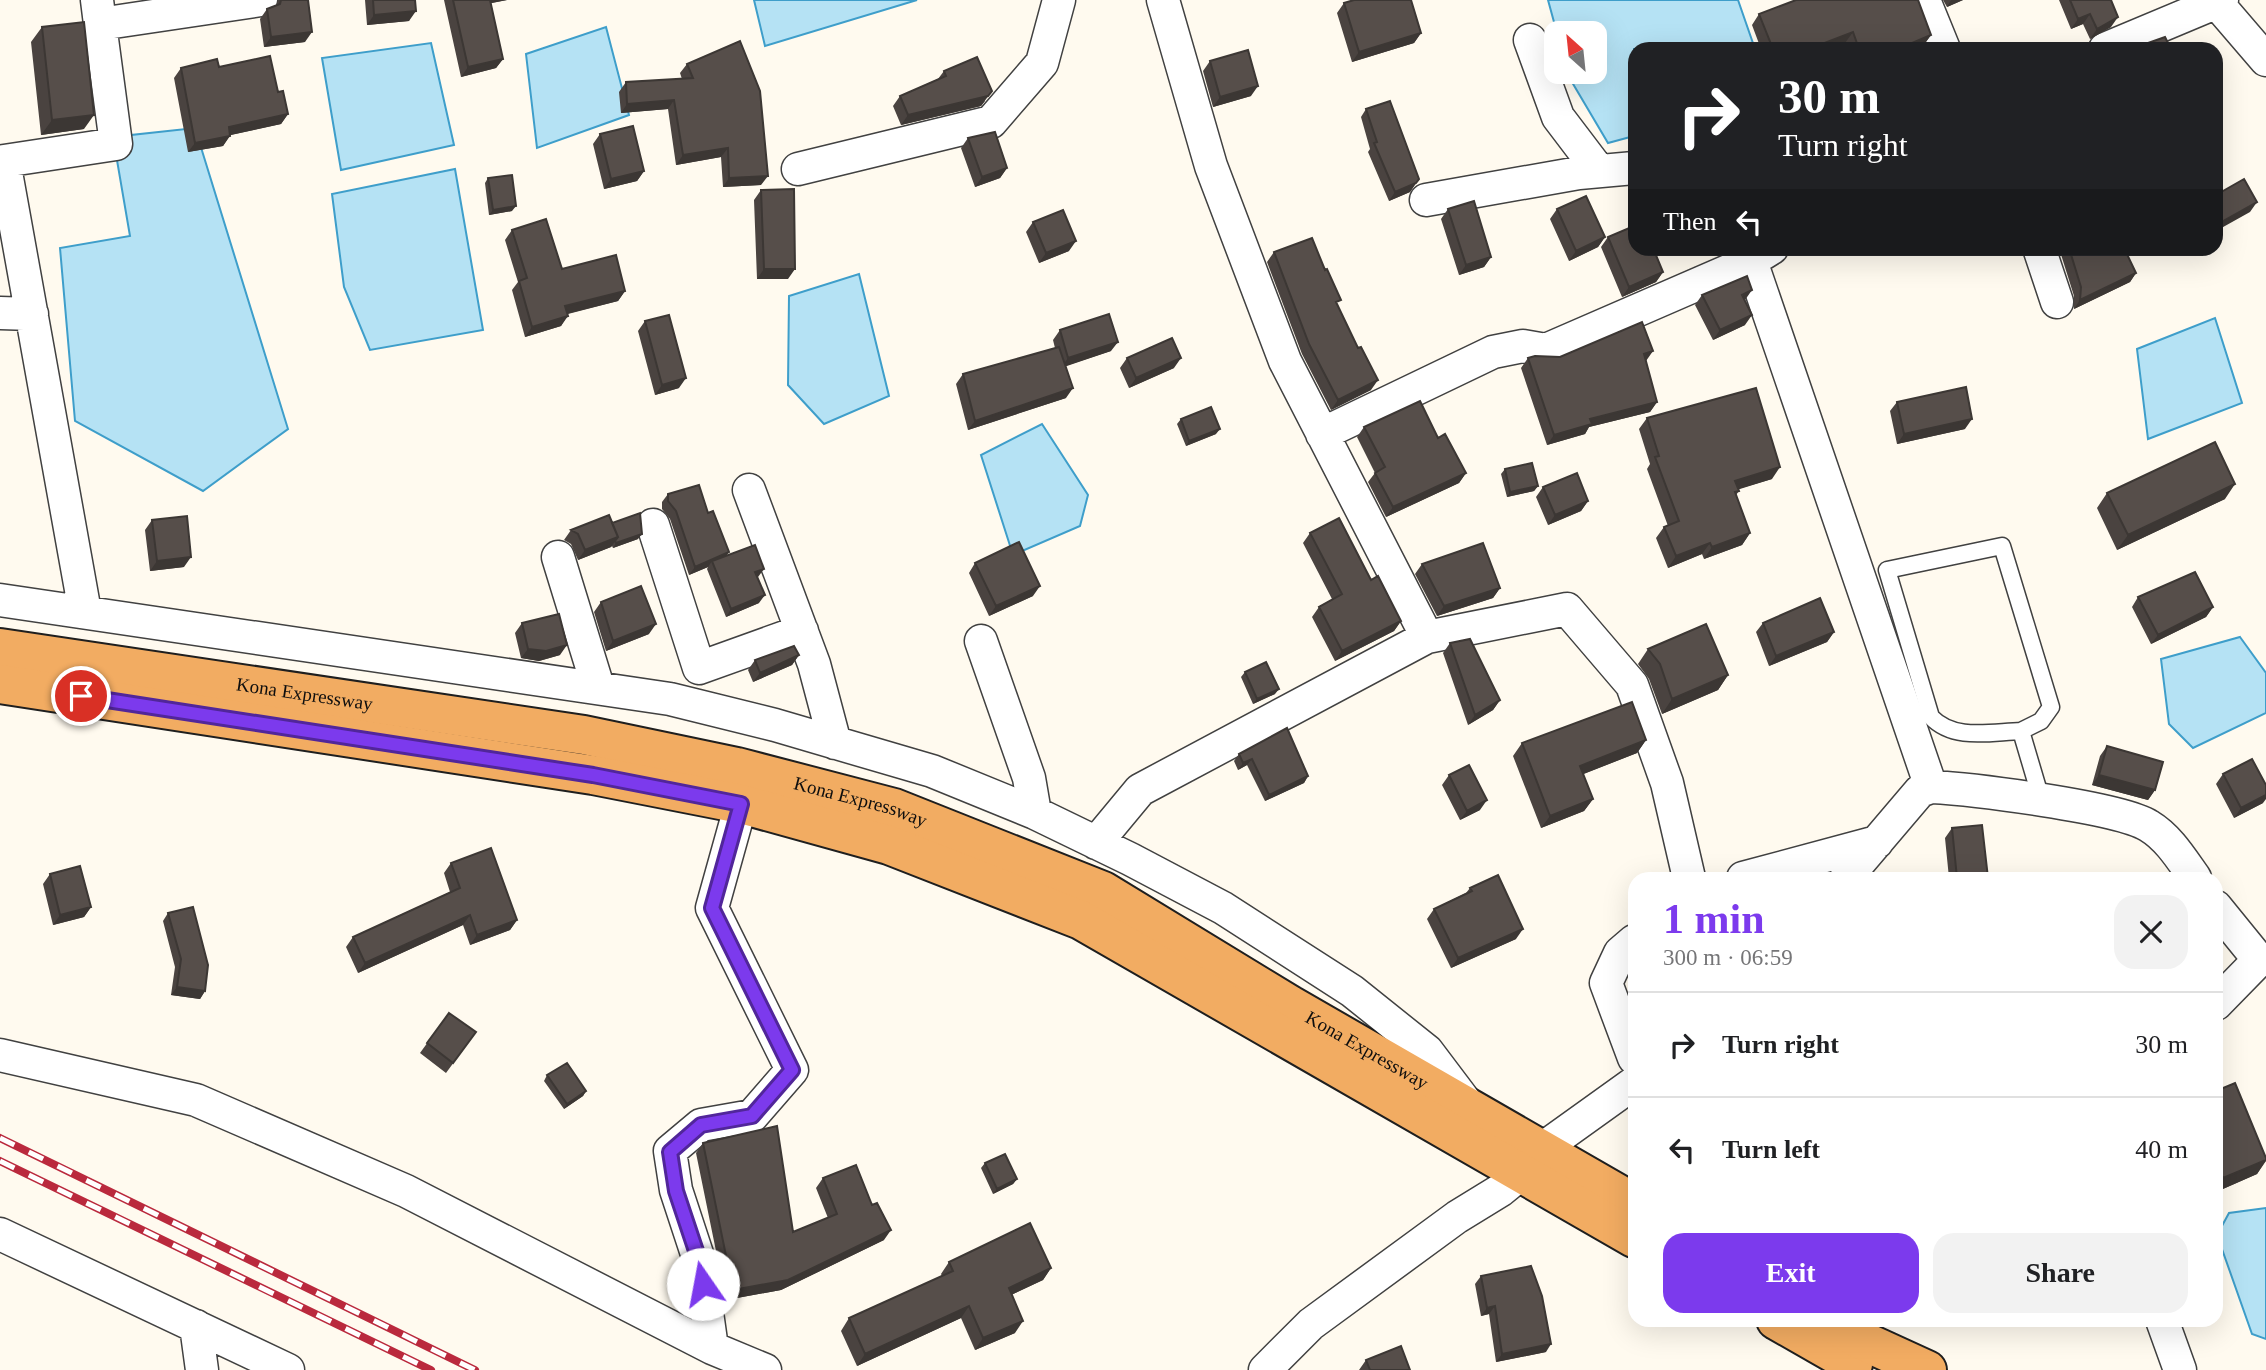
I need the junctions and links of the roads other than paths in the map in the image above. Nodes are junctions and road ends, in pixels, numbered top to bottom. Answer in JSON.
{"nodes":[{"id":1,"x":261,"y":0,"type":"edge"},
{"id":2,"x":1059,"y":0,"type":"edge"},
{"id":3,"x":1163,"y":0,"type":"edge"},
{"id":4,"x":1924,"y":0,"type":"edge"},
{"id":5,"x":2220,"y":1,"type":"edge"},
{"id":6,"x":98,"y":12,"type":"edge"},
{"id":7,"x":1530,"y":40,"type":"dead end"},
{"id":8,"x":1941,"y":42,"type":"edge"},
{"id":9,"x":2122,"y":42,"type":"edge"},
{"id":10,"x":2266,"y":60,"type":"edge"},
{"id":11,"x":798,"y":169,"type":"dead end"},
{"id":12,"x":1628,"y":169,"type":"edge"},
{"id":13,"x":1600,"y":171,"type":"junction"},
{"id":14,"x":1426,"y":200,"type":"dead end"},
{"id":15,"x":1750,"y":256,"type":"edge"},
{"id":16,"x":1757,"y":256,"type":"edge"},
{"id":17,"x":2042,"y":256,"type":"edge"},
{"id":18,"x":2057,"y":302,"type":"dead end"},
{"id":19,"x":0,"y":313,"type":"edge"},
{"id":20,"x":32,"y":314,"type":"junction"},
{"id":21,"x":1322,"y":434,"type":"junction"},
{"id":22,"x":749,"y":490,"type":"dead end"},
{"id":23,"x":653,"y":525,"type":"dead end"},
{"id":24,"x":558,"y":557,"type":"dead end"},
{"id":25,"x":0,"y":600,"type":"edge"},
{"id":26,"x":85,"y":612,"type":"junction"},
{"id":27,"x":802,"y":631,"type":"junction"},
{"id":28,"x":1427,"y":637,"type":"junction"},
{"id":29,"x":981,"y":641,"type":"dead end"},
{"id":30,"x":0,"y":648,"type":"edge"},
{"id":31,"x":0,"y":684,"type":"edge"},
{"id":32,"x":598,"y":687,"type":"junction"},
{"id":33,"x":2021,"y":731,"type":"junction"},
{"id":34,"x":835,"y":743,"type":"junction"},
{"id":35,"x":1931,"y":787,"type":"junction"},
{"id":36,"x":2042,"y":802,"type":"junction"},
{"id":37,"x":741,"y":804,"type":"junction"},
{"id":38,"x":1035,"y":813,"type":"junction"},
{"id":39,"x":1877,"y":842,"type":"junction"},
{"id":40,"x":1096,"y":843,"type":"junction"},
{"id":41,"x":1688,"y":872,"type":"edge"},
{"id":42,"x":1764,"y":872,"type":"edge"},
{"id":43,"x":1851,"y":872,"type":"edge"},
{"id":44,"x":2191,"y":872,"type":"edge"},
{"id":45,"x":2223,"y":914,"type":"edge"},
{"id":46,"x":1628,"y":946,"type":"edge"},
{"id":47,"x":2262,"y":960,"type":"edge"},
{"id":48,"x":2223,"y":997,"type":"edge"},
{"id":49,"x":1628,"y":1042,"type":"edge"},
{"id":50,"x":0,"y":1055,"type":"edge"},
{"id":51,"x":1628,"y":1088,"type":"edge"},
{"id":52,"x":1471,"y":1109,"type":"junction"},
{"id":53,"x":1532,"y":1161,"type":"junction"},
{"id":54,"x":1628,"y":1201,"type":"edge"},
{"id":55,"x":1628,"y":1233,"type":"edge"},
{"id":56,"x":0,"y":1234,"type":"edge"},
{"id":57,"x":196,"y":1326,"type":"junction"},
{"id":58,"x":1788,"y":1327,"type":"edge"},
{"id":59,"x":1839,"y":1327,"type":"edge"},
{"id":60,"x":2165,"y":1327,"type":"edge"},
{"id":61,"x":712,"y":1348,"type":"junction"},
{"id":62,"x":202,"y":1370,"type":"edge"},
{"id":63,"x":288,"y":1370,"type":"edge"},
{"id":64,"x":765,"y":1370,"type":"edge"},
{"id":65,"x":1265,"y":1370,"type":"edge"},
{"id":66,"x":1864,"y":1370,"type":"edge"},
{"id":67,"x":1927,"y":1370,"type":"edge"},
{"id":68,"x":2180,"y":1370,"type":"edge"}],
"edges":[{"from":1,"to":6,"type":"street"},
{"from":2,"to":11,"type":"street"},
{"from":3,"to":21,"type":"street"},
{"from":4,"to":8,"type":"street"},
{"from":5,"to":9,"type":"street"},
{"from":5,"to":10,"type":"street"},
{"from":6,"to":20,"type":"street"},
{"from":7,"to":13,"type":"street"},
{"from":12,"to":13,"type":"street"},
{"from":13,"to":14,"type":"street"},
{"from":15,"to":21,"type":"street"},
{"from":16,"to":35,"type":"street"},
{"from":17,"to":18,"type":"street"},
{"from":19,"to":20,"type":"street"},
{"from":20,"to":26,"type":"street"},
{"from":21,"to":28,"type":"street"},
{"from":22,"to":27,"type":"street"},
{"from":23,"to":27,"type":"street"},
{"from":24,"to":32,"type":"street"},
{"from":25,"to":26,"type":"street"},
{"from":26,"to":32,"type":"street"},
{"from":27,"to":34,"type":"street"},
{"from":28,"to":40,"type":"street"},
{"from":28,"to":41,"type":"street"},
{"from":29,"to":38,"type":"street"},
{"from":30,"to":52,"type":"highway","name":"Kona Expressway"},
{"from":31,"to":37,"type":"highway","name":"Kona Expressway"},
{"from":32,"to":34,"type":"street"},
{"from":33,"to":33,"type":"lane"},
{"from":33,"to":36,"type":"lane"},
{"from":34,"to":38,"type":"street"},
{"from":35,"to":36,"type":"street"},
{"from":35,"to":39,"type":"street"},
{"from":36,"to":44,"type":"street"},
{"from":37,"to":53,"type":"highway","name":"Kona Expressway"},
{"from":37,"to":61,"type":"street"},
{"from":38,"to":40,"type":"street"},
{"from":39,"to":42,"type":"street"},
{"from":39,"to":43,"type":"street"},
{"from":40,"to":52,"type":"street"},
{"from":45,"to":47,"type":"street"},
{"from":46,"to":49,"type":"street"},
{"from":47,"to":48,"type":"street"},
{"from":50,"to":61,"type":"street"},
{"from":51,"to":53,"type":"street"},
{"from":52,"to":53,"type":"highway","name":"Kona Expressway"},
{"from":53,"to":54,"type":"highway","name":"Kona Expressway"},
{"from":53,"to":55,"type":"highway","name":"Kona Expressway"},
{"from":53,"to":65,"type":"street"},
{"from":56,"to":57,"type":"street"},
{"from":57,"to":62,"type":"street"},
{"from":57,"to":63,"type":"street"},
{"from":58,"to":66,"type":"highway"},
{"from":59,"to":67,"type":"highway"},
{"from":60,"to":68,"type":"street"},
{"from":61,"to":64,"type":"street"}]}
